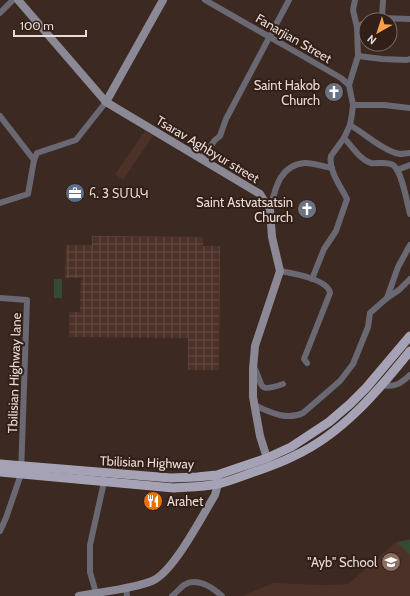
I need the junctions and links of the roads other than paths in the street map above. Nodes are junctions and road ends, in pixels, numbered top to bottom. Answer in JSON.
{"nodes":[{"id":1,"x":13,"y":0,"type":"edge"},
{"id":2,"x":18,"y":0,"type":"edge"},
{"id":3,"x":163,"y":0,"type":"edge"},
{"id":4,"x":205,"y":0,"type":"edge"},
{"id":5,"x":289,"y":0,"type":"edge"},
{"id":6,"x":355,"y":0,"type":"edge"},
{"id":7,"x":383,"y":0,"type":"edge"},
{"id":8,"x":382,"y":12,"type":"edge"},
{"id":9,"x":0,"y":13,"type":"edge"},
{"id":10,"x":398,"y":19,"type":"edge"},
{"id":11,"x":410,"y":19,"type":"edge"},
{"id":12,"x":357,"y":27,"type":"joint"},
{"id":13,"x":270,"y":36,"type":"junction"},
{"id":14,"x":358,"y":56,"type":"junction"},
{"id":15,"x":410,"y":59,"type":"edge"},
{"id":16,"x":349,"y":85,"type":"junction"},
{"id":17,"x":106,"y":102,"type":"junction"},
{"id":18,"x":353,"y":105,"type":"junction"},
{"id":19,"x":410,"y":108,"type":"edge"},
{"id":20,"x":0,"y":116,"type":"edge"},
{"id":21,"x":350,"y":125,"type":"junction"},
{"id":22,"x":344,"y":138,"type":"junction"},
{"id":23,"x":410,"y":153,"type":"edge"},
{"id":24,"x":34,"y":160,"type":"junction"},
{"id":25,"x":201,"y":160,"type":"junction"},
{"id":26,"x":410,"y":165,"type":"edge"},
{"id":27,"x":332,"y":168,"type":"junction"},
{"id":28,"x":397,"y":170,"type":"junction"},
{"id":29,"x":0,"y":202,"type":"edge"},
{"id":30,"x":270,"y":210,"type":"junction"},
{"id":31,"x":410,"y":214,"type":"edge"},
{"id":32,"x":410,"y":245,"type":"edge"},
{"id":33,"x":280,"y":271,"type":"junction"},
{"id":34,"x":312,"y":279,"type":"junction"},
{"id":35,"x":410,"y":279,"type":"edge"},
{"id":36,"x":0,"y":298,"type":"edge"},
{"id":37,"x":387,"y":298,"type":"junction"},
{"id":38,"x":410,"y":336,"type":"edge"},
{"id":39,"x":410,"y":351,"type":"edge"},
{"id":40,"x":307,"y":363,"type":"dead end"},
{"id":41,"x":253,"y":365,"type":"junction"},
{"id":42,"x":410,"y":375,"type":"edge"},
{"id":43,"x":283,"y":384,"type":"dead end"},
{"id":44,"x":382,"y":385,"type":"junction"},
{"id":45,"x":254,"y":405,"type":"junction"},
{"id":46,"x":267,"y":458,"type":"junction"},
{"id":47,"x":0,"y":464,"type":"edge"},
{"id":48,"x":21,"y":470,"type":"junction"},
{"id":49,"x":0,"y":472,"type":"edge"},
{"id":50,"x":217,"y":480,"type":"junction"},
{"id":51,"x":104,"y":482,"type":"junction"},
{"id":52,"x":0,"y":531,"type":"edge"},
{"id":53,"x":126,"y":592,"type":"edge"},
{"id":54,"x":96,"y":593,"type":"junction"},
{"id":55,"x":79,"y":596,"type":"edge"},
{"id":56,"x":172,"y":596,"type":"edge"},
{"id":57,"x":222,"y":596,"type":"edge"}],
"edges":[{"from":1,"to":9,"type":"street"},
{"from":2,"to":17,"type":"street","name":"Tsarav Aghbyur street"},
{"from":3,"to":17,"type":"street"},
{"from":4,"to":13,"type":"street","name":"Fanarjian Street"},
{"from":5,"to":13,"type":"street"},
{"from":6,"to":12,"type":"street"},
{"from":7,"to":8,"type":"street"},
{"from":10,"to":11,"type":"street"},
{"from":12,"to":14,"type":"street"},
{"from":13,"to":16,"type":"street","name":"Fanarjian Street"},
{"from":13,"to":25,"type":"street"},
{"from":14,"to":15,"type":"street"},
{"from":14,"to":16,"type":"street"},
{"from":16,"to":18,"type":"street"},
{"from":17,"to":24,"type":"street"},
{"from":17,"to":25,"type":"street","name":"Tsarav Aghbyur street"},
{"from":18,"to":19,"type":"street"},
{"from":18,"to":21,"type":"street"},
{"from":20,"to":24,"type":"street"},
{"from":21,"to":22,"type":"street"},
{"from":21,"to":23,"type":"street"},
{"from":22,"to":27,"type":"street"},
{"from":22,"to":28,"type":"street"},
{"from":24,"to":29,"type":"street"},
{"from":25,"to":30,"type":"street","name":"Tsarav Aghbyur street"},
{"from":26,"to":28,"type":"street"},
{"from":27,"to":30,"type":"street"},
{"from":27,"to":34,"type":"street"},
{"from":28,"to":31,"type":"street"},
{"from":30,"to":33,"type":"street","name":"Tsarav Aghbyur street"},
{"from":32,"to":37,"type":"street"},
{"from":33,"to":34,"type":"street"},
{"from":33,"to":41,"type":"street"},
{"from":34,"to":40,"type":"street"},
{"from":35,"to":37,"type":"street"},
{"from":36,"to":48,"type":"street","name":"Tbilisian Highway lane"},
{"from":37,"to":45,"type":"street"},
{"from":38,"to":46,"type":"main road","name":"Tbilisian Highway"},
{"from":39,"to":44,"type":"main road","name":"Tbilisian Highway"},
{"from":41,"to":43,"type":"street"},
{"from":41,"to":45,"type":"street"},
{"from":42,"to":44,"type":"street"},
{"from":44,"to":50,"type":"main road","name":"Tbilisian Highway"},
{"from":45,"to":46,"type":"street"},
{"from":46,"to":50,"type":"main road","name":"Tbilisian Highway"},
{"from":47,"to":48,"type":"main road","name":"Tbilisian Highway"},
{"from":48,"to":49,"type":"main road","name":"Tbilisian Highway"},
{"from":48,"to":50,"type":"main road","name":"Tbilisian Highway"},
{"from":48,"to":51,"type":"main road","name":"Tbilisian Highway"},
{"from":48,"to":52,"type":"street"},
{"from":50,"to":51,"type":"main road","name":"Tbilisian Highway"},
{"from":50,"to":53,"type":"street"},
{"from":51,"to":54,"type":"street"},
{"from":53,"to":54,"type":"street"},
{"from":54,"to":55,"type":"street"},
{"from":56,"to":57,"type":"street"}]}
